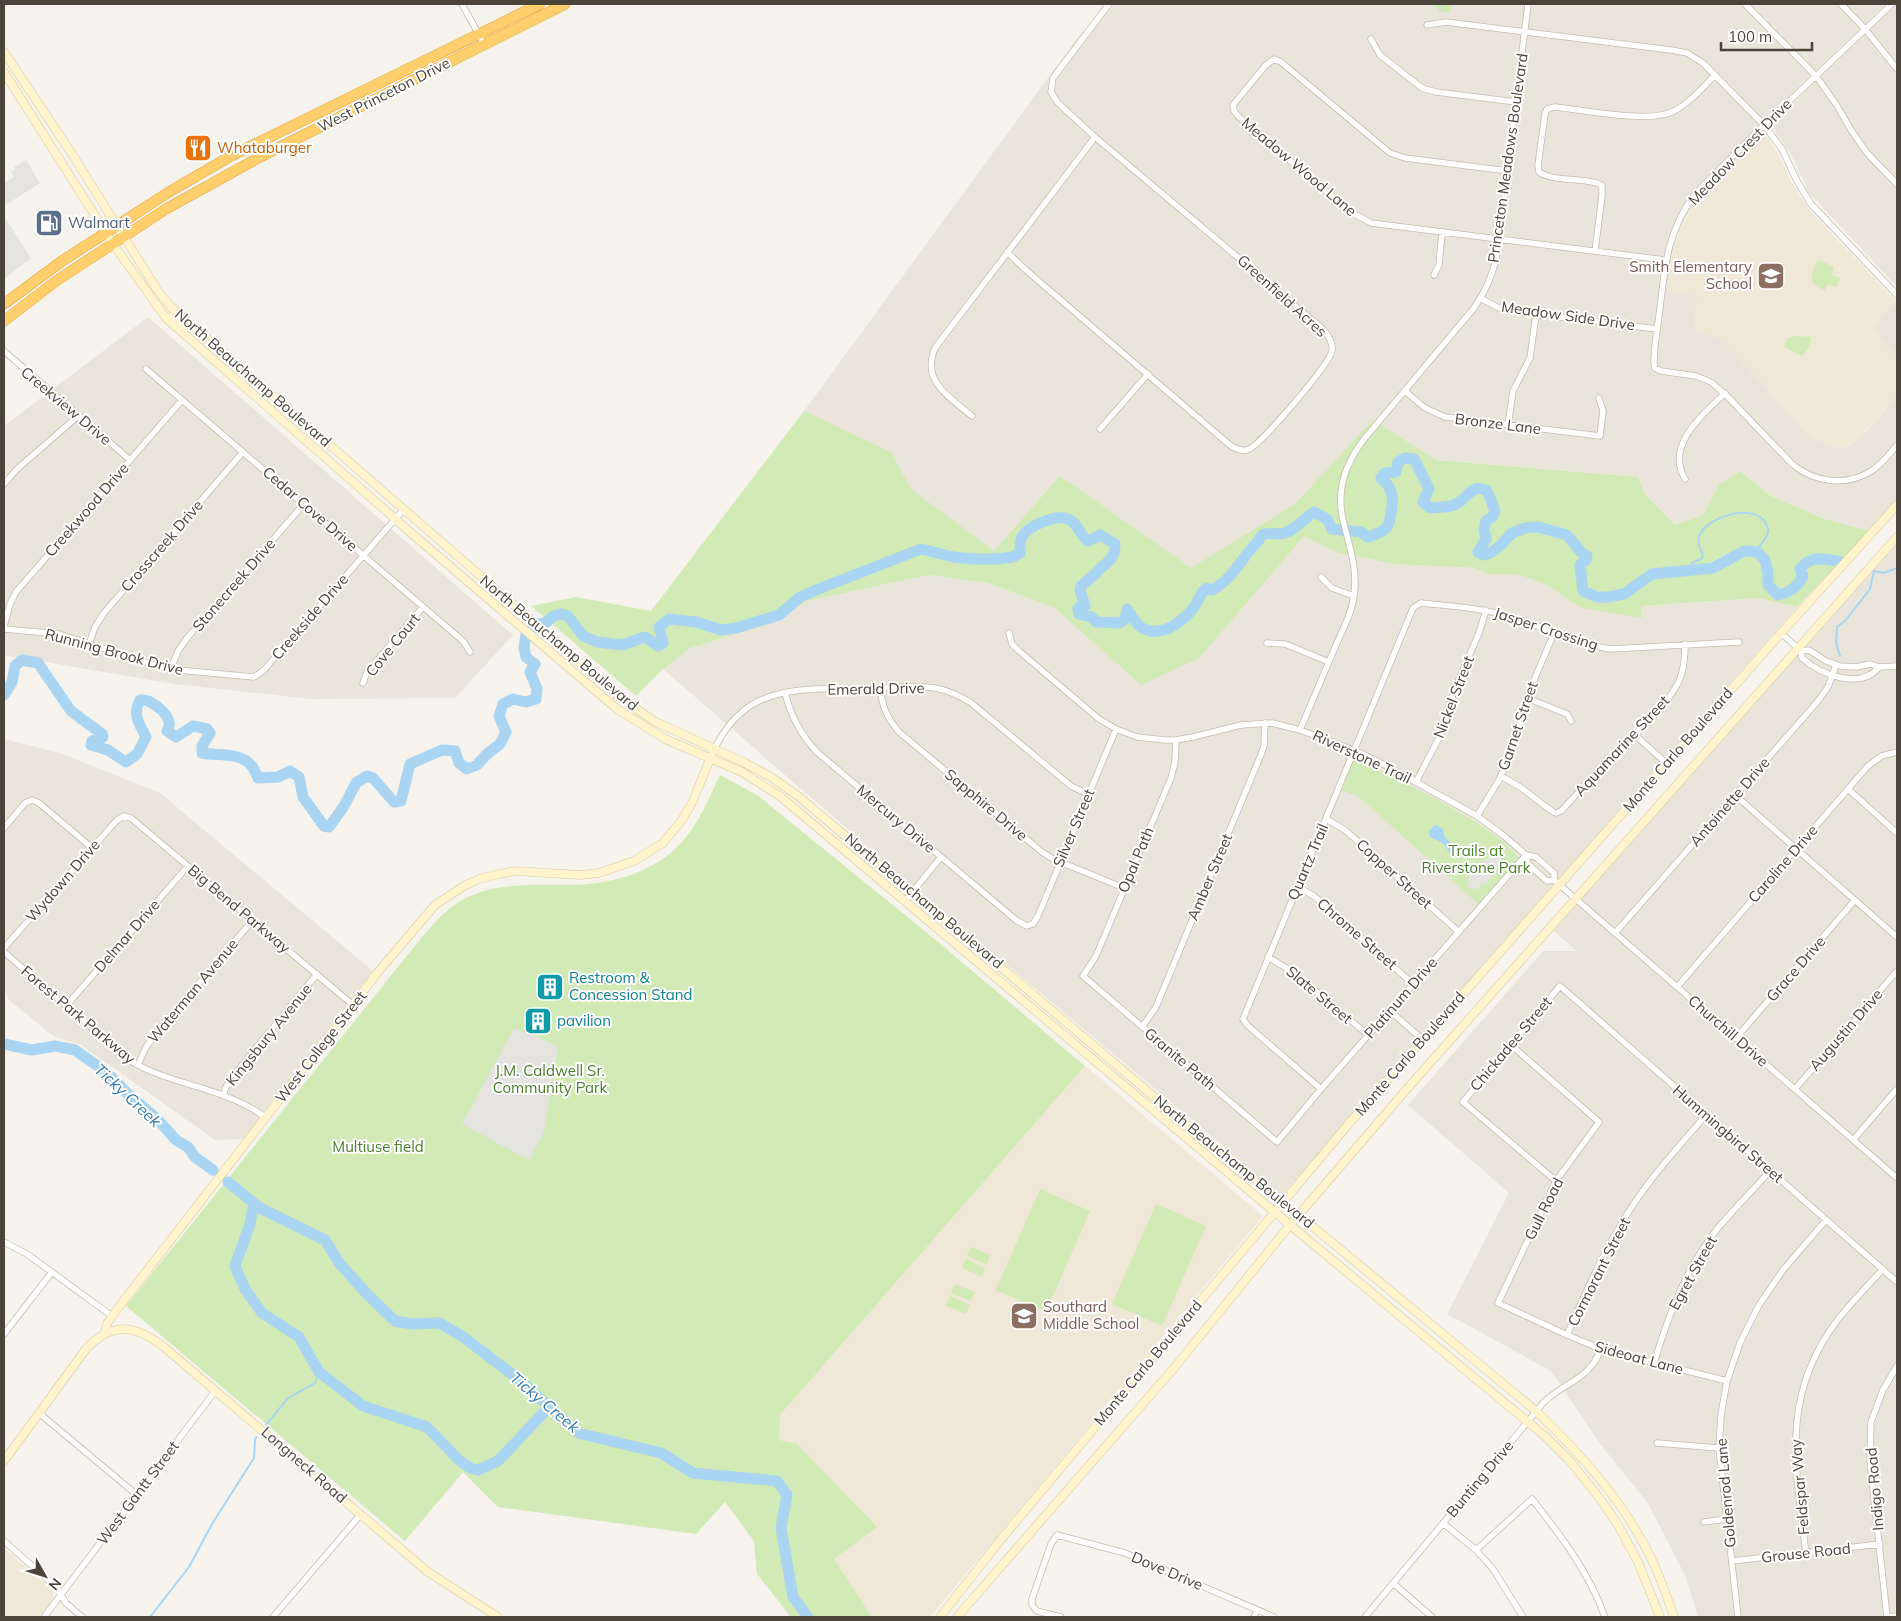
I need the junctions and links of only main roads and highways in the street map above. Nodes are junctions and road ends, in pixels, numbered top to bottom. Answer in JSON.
{"nodes":[{"id":1,"x":540,"y":4,"type":"edge"},
{"id":2,"x":565,"y":4,"type":"edge"},
{"id":3,"x":329,"y":109,"type":"junction"},
{"id":4,"x":334,"y":120,"type":"junction"},
{"id":5,"x":4,"y":304,"type":"edge"},
{"id":6,"x":4,"y":321,"type":"edge"}],
"edges":[{"from":1,"to":3,"type":"highway","name":"West Princeton Drive"},
{"from":2,"to":4,"type":"highway","name":"West Princeton Drive"},
{"from":3,"to":4,"type":"highway"},
{"from":3,"to":5,"type":"highway","name":"West Princeton Drive"},
{"from":4,"to":6,"type":"highway","name":"West Princeton Drive"}]}
